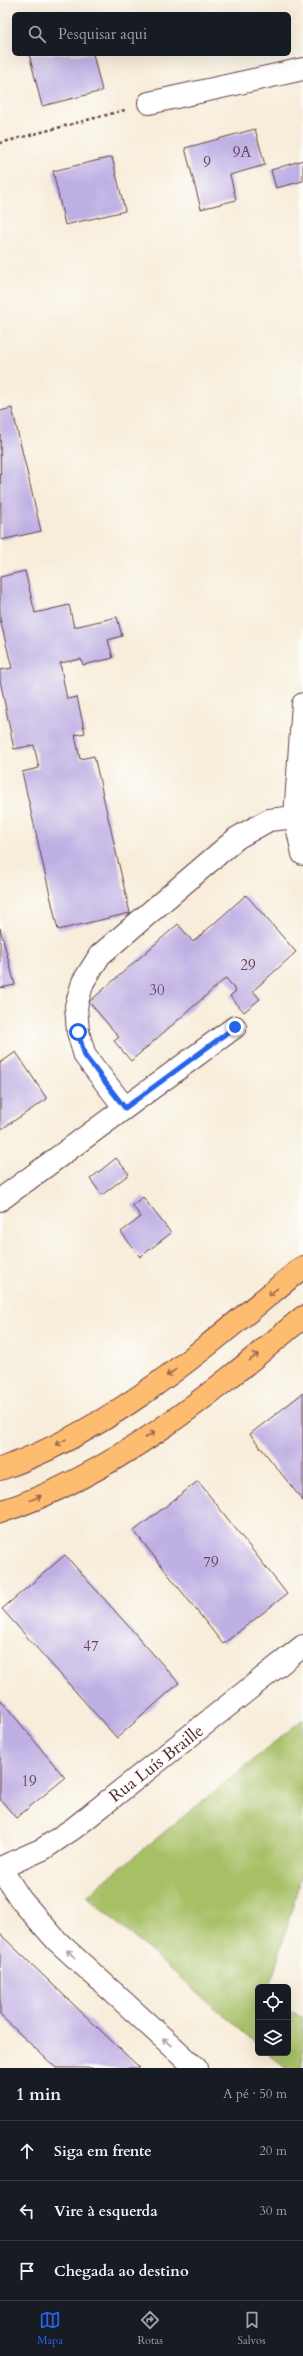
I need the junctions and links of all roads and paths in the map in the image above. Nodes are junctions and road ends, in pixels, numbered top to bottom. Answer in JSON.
{"nodes":[{"id":1,"x":303,"y":69,"type":"edge"},
{"id":2,"x":149,"y":103,"type":"joint"},
{"id":3,"x":0,"y":143,"type":"edge"},
{"id":4,"x":303,"y":704,"type":"edge"},
{"id":5,"x":301,"y":736,"type":"edge"},
{"id":6,"x":295,"y":817,"type":"junction"},
{"id":7,"x":303,"y":854,"type":"edge"},
{"id":8,"x":235,"y":1027,"type":"dead end"},
{"id":9,"x":125,"y":1108,"type":"junction"},
{"id":10,"x":0,"y":1200,"type":"edge"},
{"id":11,"x":303,"y":1267,"type":"edge"},
{"id":12,"x":303,"y":1317,"type":"edge"},
{"id":13,"x":0,"y":1469,"type":"edge"},
{"id":14,"x":0,"y":1512,"type":"edge"},
{"id":15,"x":303,"y":1646,"type":"edge"},
{"id":16,"x":0,"y":1868,"type":"edge"},
{"id":17,"x":196,"y":2068,"type":"edge"}],
"edges":[{"from":1,"to":2,"type":"street"},
{"from":2,"to":3,"type":"path"},
{"from":4,"to":5,"type":"street"},
{"from":5,"to":6,"type":"street"},
{"from":6,"to":7,"type":"street"},
{"from":6,"to":9,"type":"street"},
{"from":8,"to":9,"type":"street"},
{"from":9,"to":10,"type":"street"},
{"from":11,"to":13,"type":"main road","one_way":true},
{"from":14,"to":12,"type":"main road","one_way":true},
{"from":15,"to":16,"type":"street","name":"Rua Luís Braille"},
{"from":17,"to":16,"type":"street","one_way":true}]}
